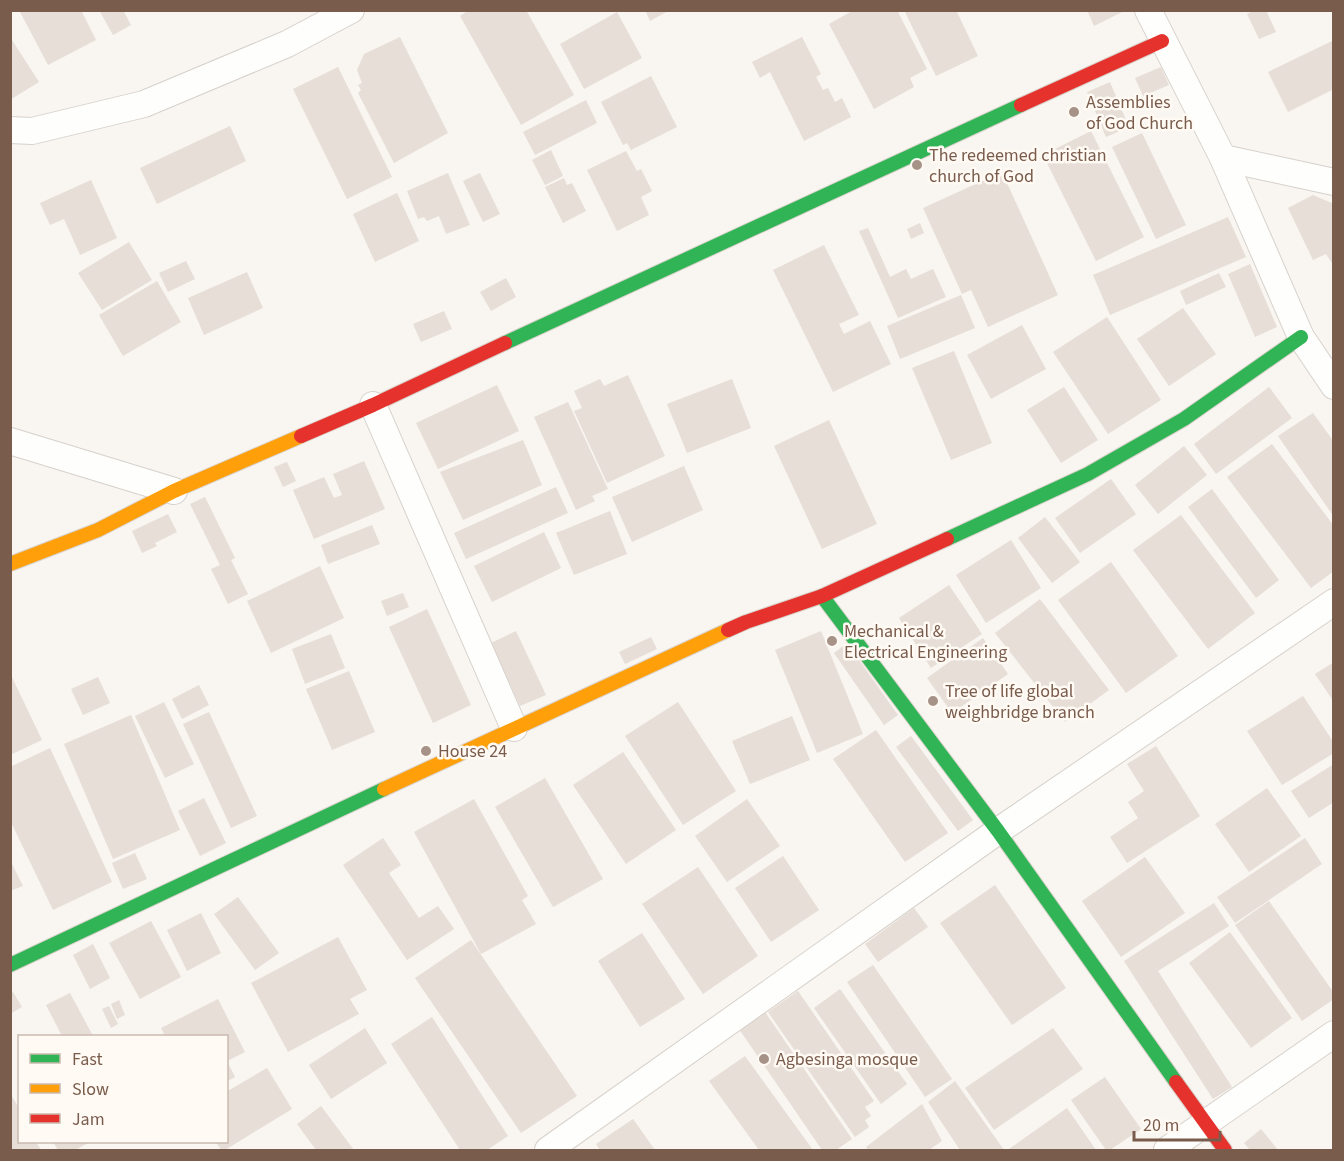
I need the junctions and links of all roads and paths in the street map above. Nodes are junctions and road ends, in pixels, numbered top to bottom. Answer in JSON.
{"nodes":[{"id":1,"x":351,"y":10,"type":"edge"},
{"id":2,"x":1152,"y":12,"type":"edge"},
{"id":3,"x":1162,"y":41,"type":"junction"},
{"id":4,"x":10,"y":129,"type":"edge"},
{"id":5,"x":1223,"y":158,"type":"junction"},
{"id":6,"x":1334,"y":182,"type":"edge"},
{"id":7,"x":1301,"y":337,"type":"junction"},
{"id":8,"x":1334,"y":386,"type":"edge"},
{"id":9,"x":373,"y":405,"type":"junction"},
{"id":10,"x":10,"y":441,"type":"edge"},
{"id":11,"x":174,"y":491,"type":"junction"},
{"id":12,"x":10,"y":564,"type":"edge"},
{"id":13,"x":822,"y":596,"type":"junction"},
{"id":14,"x":1334,"y":602,"type":"edge"},
{"id":15,"x":514,"y":728,"type":"junction"},
{"id":16,"x":998,"y":831,"type":"junction"},
{"id":17,"x":10,"y":965,"type":"edge"},
{"id":18,"x":1334,"y":1034,"type":"edge"},
{"id":19,"x":1206,"y":1123,"type":"junction"},
{"id":20,"x":548,"y":1150,"type":"edge"},
{"id":21,"x":1167,"y":1150,"type":"edge"},
{"id":22,"x":1225,"y":1150,"type":"edge"}],
"edges":[{"from":1,"to":4,"type":"street"},
{"from":2,"to":3,"type":"street"},
{"from":3,"to":5,"type":"street"},
{"from":3,"to":9,"type":"street"},
{"from":5,"to":6,"type":"street"},
{"from":5,"to":7,"type":"street"},
{"from":7,"to":8,"type":"street"},
{"from":7,"to":13,"type":"street"},
{"from":9,"to":11,"type":"street"},
{"from":9,"to":15,"type":"street"},
{"from":10,"to":11,"type":"street"},
{"from":11,"to":12,"type":"street"},
{"from":13,"to":15,"type":"street"},
{"from":13,"to":16,"type":"street"},
{"from":14,"to":16,"type":"street"},
{"from":15,"to":17,"type":"street"},
{"from":16,"to":19,"type":"street"},
{"from":16,"to":20,"type":"street"},
{"from":18,"to":19,"type":"street"},
{"from":19,"to":21,"type":"street"},
{"from":19,"to":22,"type":"street"}]}
